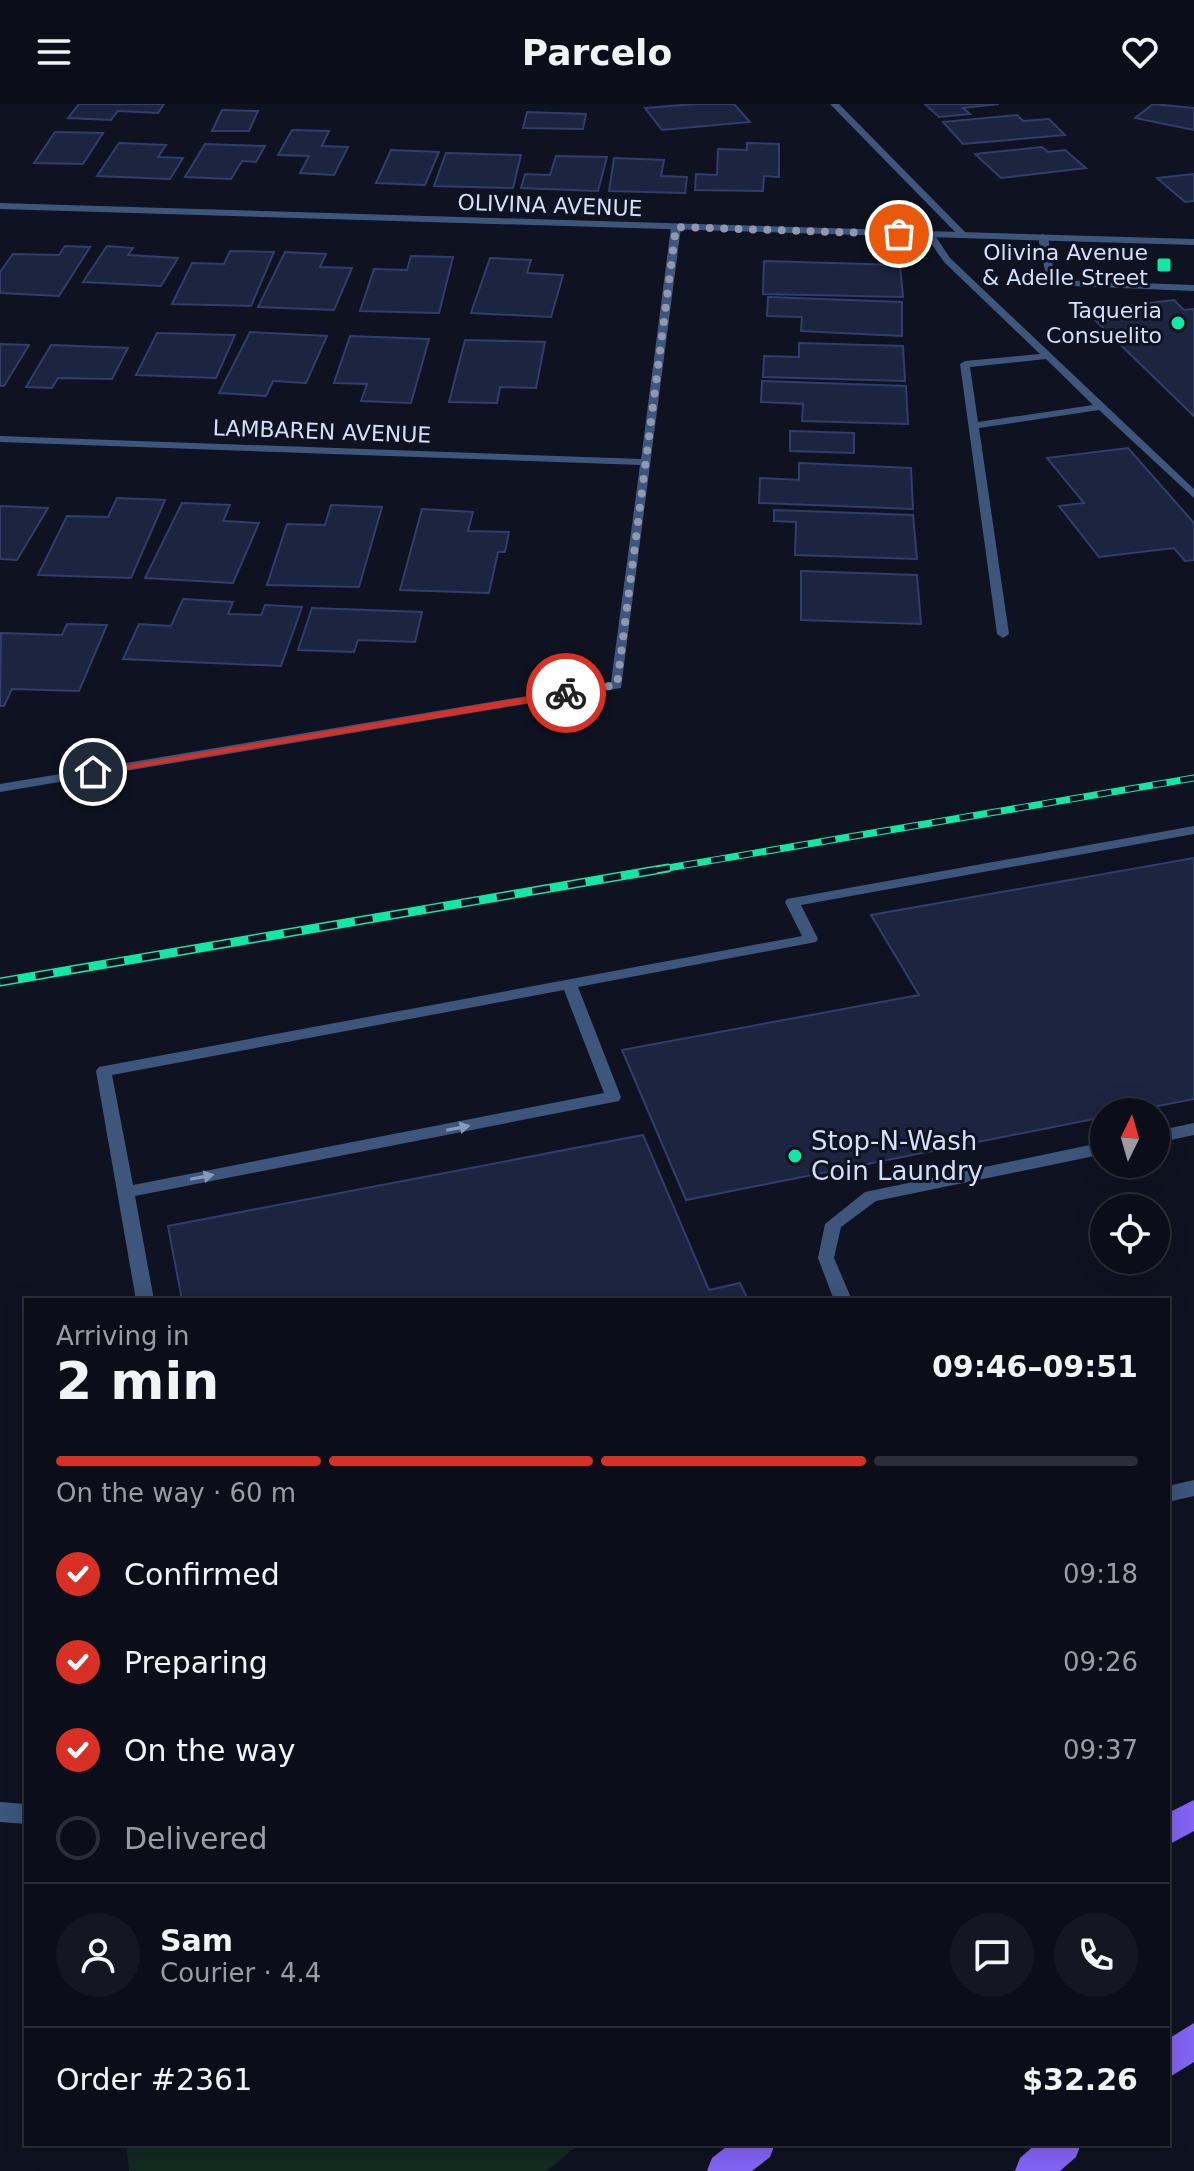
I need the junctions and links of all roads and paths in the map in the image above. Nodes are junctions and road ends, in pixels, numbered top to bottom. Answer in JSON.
{"nodes":[{"id":1,"x":834,"y":104,"type":"edge"},
{"id":2,"x":0,"y":206,"type":"edge"},
{"id":3,"x":676,"y":227,"type":"junction"},
{"id":4,"x":931,"y":236,"type":"junction"},
{"id":5,"x":964,"y":236,"type":"junction"},
{"id":6,"x":1043,"y":237,"type":"junction"},
{"id":7,"x":1194,"y":242,"type":"edge"},
{"id":8,"x":1194,"y":288,"type":"edge"},
{"id":9,"x":1048,"y":356,"type":"junction"},
{"id":10,"x":1101,"y":407,"type":"junction"},
{"id":11,"x":974,"y":426,"type":"junction"},
{"id":12,"x":0,"y":439,"type":"edge"},
{"id":13,"x":643,"y":462,"type":"junction"},
{"id":14,"x":1194,"y":495,"type":"edge"},
{"id":15,"x":1003,"y":634,"type":"dead end"},
{"id":16,"x":0,"y":788,"type":"edge"},
{"id":17,"x":1194,"y":830,"type":"edge"},
{"id":18,"x":569,"y":984,"type":"junction"},
{"id":19,"x":1194,"y":1129,"type":"edge"},
{"id":20,"x":1170,"y":1134,"type":"edge"},
{"id":21,"x":1090,"y":1151,"type":"edge"},
{"id":22,"x":126,"y":1192,"type":"junction"},
{"id":23,"x":145,"y":1298,"type":"edge"},
{"id":24,"x":842,"y":1298,"type":"edge"},
{"id":25,"x":1194,"y":1488,"type":"edge"},
{"id":26,"x":1170,"y":1494,"type":"edge"},
{"id":27,"x":0,"y":1812,"type":"edge"},
{"id":28,"x":24,"y":1814,"type":"edge"},
{"id":29,"x":1194,"y":1814,"type":"edge"},
{"id":30,"x":1170,"y":1829,"type":"edge"},
{"id":31,"x":1194,"y":2040,"type":"edge"},
{"id":32,"x":1170,"y":2059,"type":"edge"},
{"id":33,"x":755,"y":2146,"type":"edge"},
{"id":34,"x":1061,"y":2146,"type":"edge"},
{"id":35,"x":725,"y":2171,"type":"edge"},
{"id":36,"x":1033,"y":2171,"type":"edge"}],
"edges":[{"from":1,"to":5,"type":"street"},
{"from":2,"to":3,"type":"street","name":"OLIVINA AVENUE"},
{"from":3,"to":4,"type":"street","name":"OLIVINA AVENUE"},
{"from":3,"to":13,"type":"street"},
{"from":4,"to":5,"type":"street","name":"OLIVINA AVENUE"},
{"from":4,"to":9,"type":"street"},
{"from":5,"to":6,"type":"street","name":"OLIVINA AVENUE"},
{"from":6,"to":7,"type":"street","name":"OLIVINA AVENUE"},
{"from":6,"to":8,"type":"street"},
{"from":9,"to":10,"type":"street"},
{"from":9,"to":11,"type":"street"},
{"from":10,"to":11,"type":"street"},
{"from":10,"to":14,"type":"street"},
{"from":11,"to":15,"type":"street"},
{"from":12,"to":13,"type":"street","name":"LAMBAREN AVENUE"},
{"from":13,"to":16,"type":"street"},
{"from":17,"to":18,"type":"street"},
{"from":18,"to":22,"type":"street"},
{"from":22,"to":18,"type":"street","one_way":true},
{"from":19,"to":20,"type":"street"},
{"from":21,"to":24,"type":"street"},
{"from":22,"to":23,"type":"street"},
{"from":25,"to":26,"type":"street"},
{"from":27,"to":28,"type":"street"},
{"from":29,"to":30,"type":"main road"},
{"from":31,"to":32,"type":"main road"},
{"from":33,"to":35,"type":"main road"},
{"from":34,"to":36,"type":"main road"}]}
